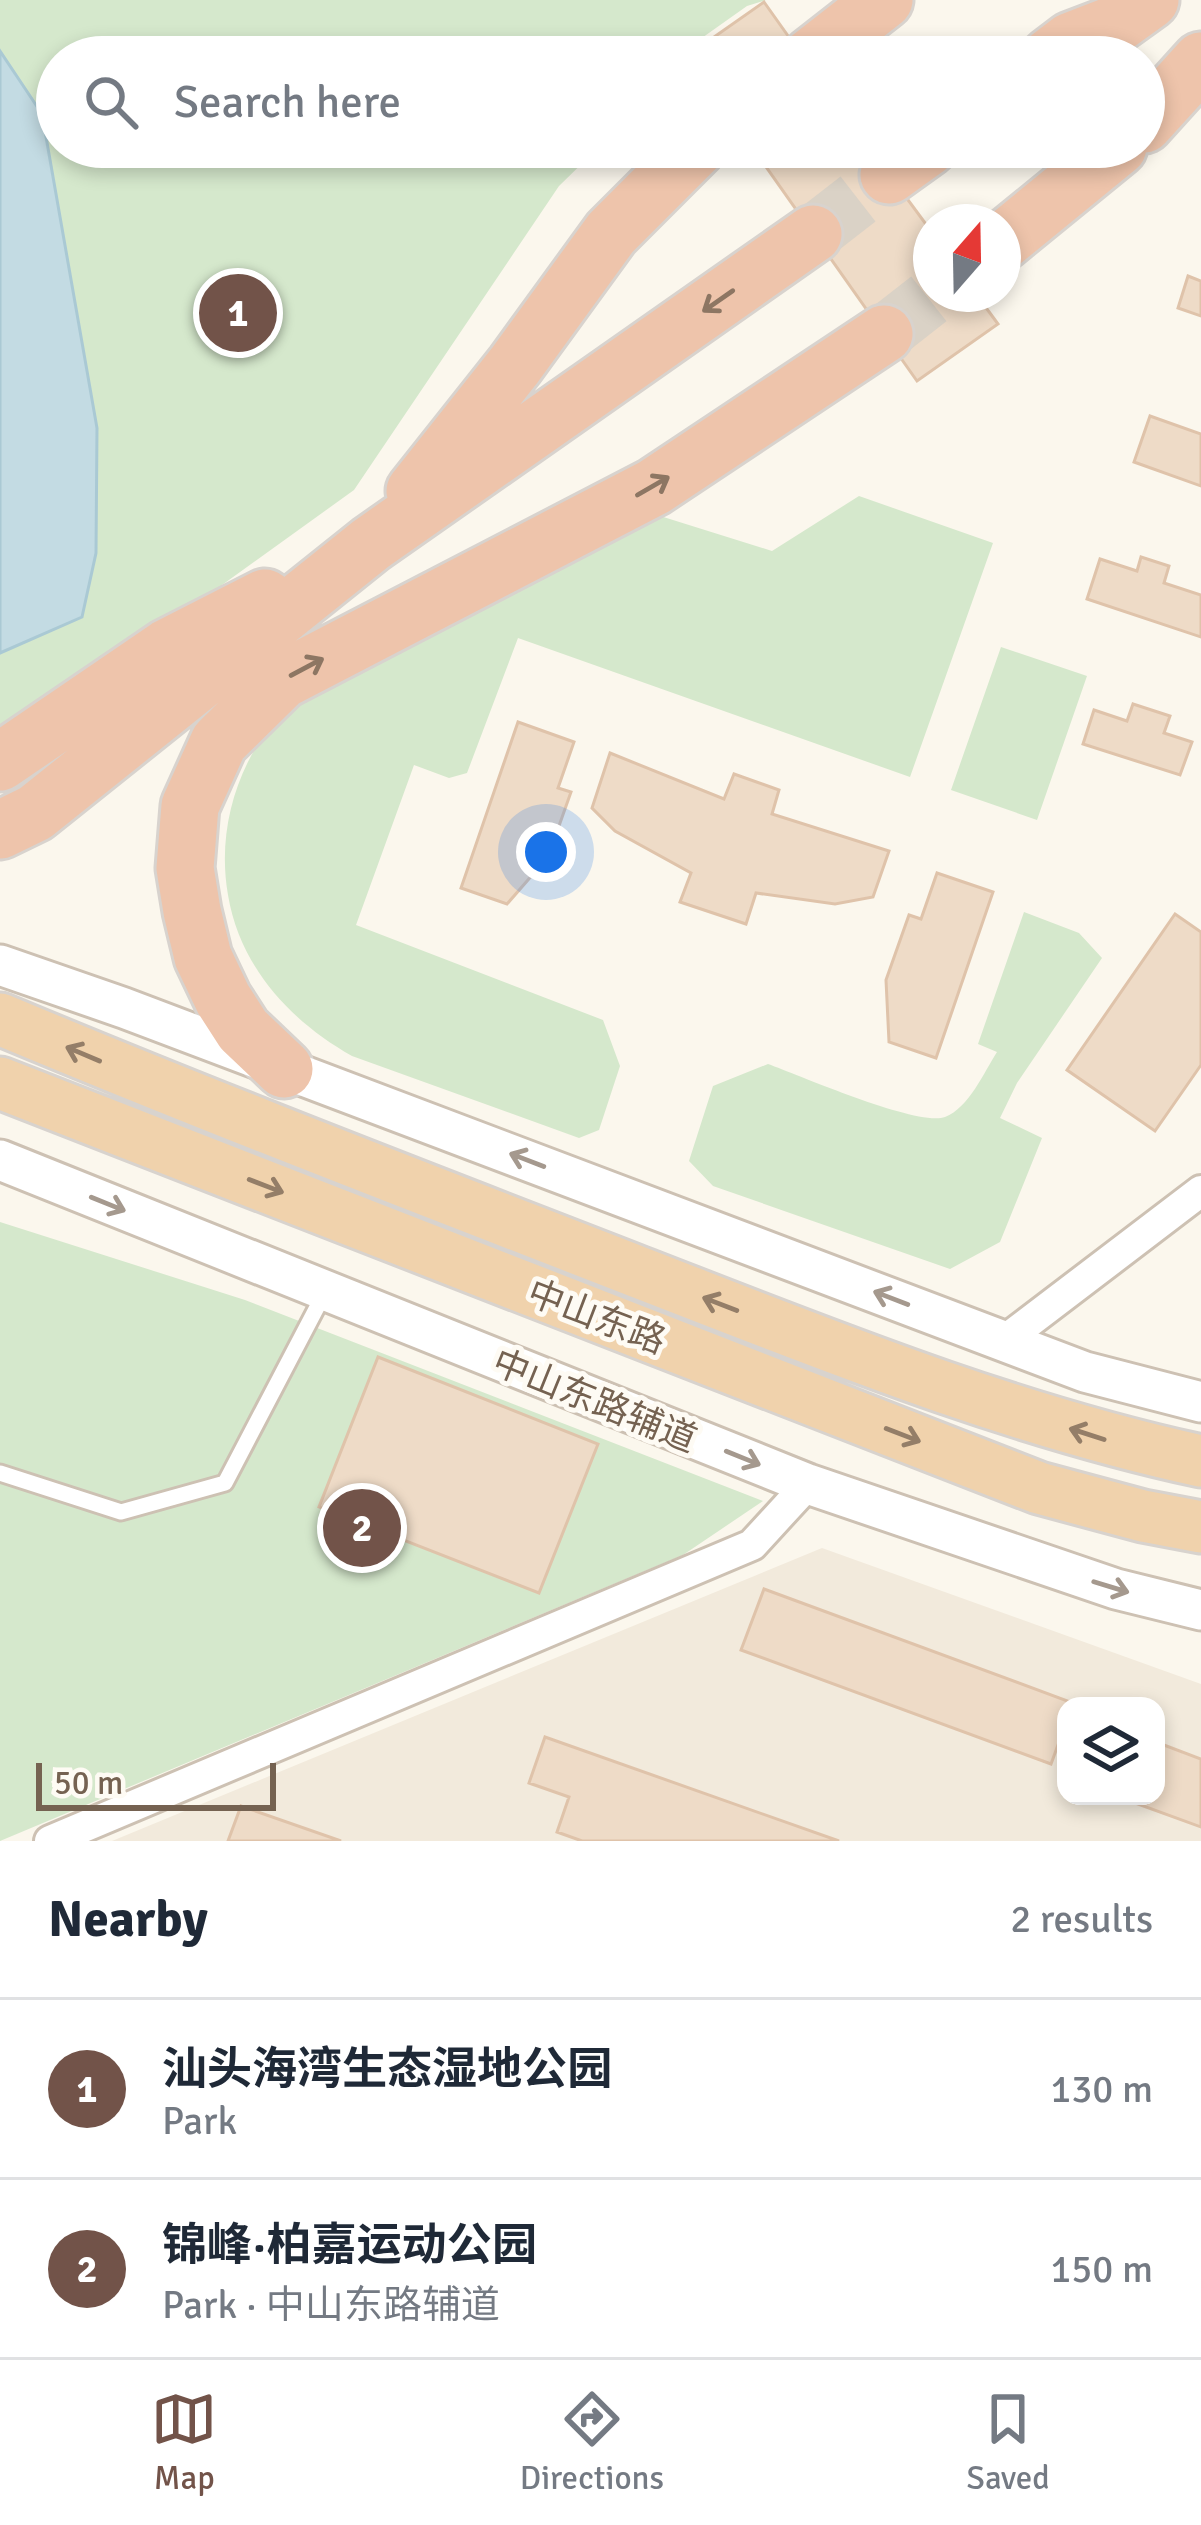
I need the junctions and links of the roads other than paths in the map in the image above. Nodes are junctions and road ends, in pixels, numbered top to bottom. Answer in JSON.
{"nodes":[{"id":1,"x":884,"y":0,"type":"edge"},
{"id":2,"x":1150,"y":0,"type":"edge"},
{"id":3,"x":838,"y":36,"type":"edge"},
{"id":4,"x":1084,"y":36,"type":"edge"},
{"id":5,"x":1201,"y":61,"type":"edge"},
{"id":6,"x":1165,"y":101,"type":"edge"},
{"id":7,"x":676,"y":168,"type":"edge"},
{"id":8,"x":1093,"y":168,"type":"edge"},
{"id":9,"x":1021,"y":227,"type":"edge"},
{"id":10,"x":814,"y":234,"type":"tunnel mouth"},
{"id":11,"x":884,"y":334,"type":"tunnel mouth"},
{"id":12,"x":371,"y":544,"type":"junction"},
{"id":13,"x":0,"y":762,"type":"edge"},
{"id":14,"x":0,"y":830,"type":"edge"},
{"id":15,"x":0,"y":965,"type":"edge"},
{"id":16,"x":0,"y":1019,"type":"edge"},
{"id":17,"x":284,"y":1069,"type":"junction"},
{"id":18,"x":0,"y":1083,"type":"edge"},
{"id":19,"x":0,"y":1160,"type":"edge"},
{"id":20,"x":1201,"y":1191,"type":"edge"},
{"id":21,"x":325,"y":1292,"type":"junction"},
{"id":22,"x":1004,"y":1341,"type":"junction"},
{"id":23,"x":1201,"y":1402,"type":"edge"},
{"id":24,"x":1201,"y":1461,"type":"edge"},
{"id":25,"x":0,"y":1473,"type":"edge"},
{"id":26,"x":808,"y":1484,"type":"junction"},
{"id":27,"x":1201,"y":1527,"type":"edge"},
{"id":28,"x":1201,"y":1610,"type":"edge"},
{"id":29,"x":50,"y":1841,"type":"edge"}],
"edges":[{"from":1,"to":3,"type":"highway"},
{"from":2,"to":4,"type":"highway"},
{"from":5,"to":6,"type":"highway"},
{"from":7,"to":12,"type":"highway"},
{"from":8,"to":9,"type":"highway"},
{"from":10,"to":12,"type":"highway","one_way":true},
{"from":17,"to":11,"type":"highway","one_way":true},
{"from":12,"to":13,"type":"highway"},
{"from":12,"to":14,"type":"highway"},
{"from":15,"to":17,"type":"street"},
{"from":24,"to":16,"type":"highway","name":"中山东路","one_way":true},
{"from":22,"to":17,"type":"street","one_way":true},
{"from":18,"to":27,"type":"highway","name":"中山东路","one_way":true},
{"from":19,"to":21,"type":"street","name":"中山东路辅道","one_way":true},
{"from":20,"to":22,"type":"street"},
{"from":21,"to":25,"type":"lane"},
{"from":21,"to":26,"type":"street","name":"中山东路辅道","one_way":true},
{"from":22,"to":23,"type":"street"},
{"from":26,"to":28,"type":"street","name":"中山东路辅道","one_way":true},
{"from":26,"to":29,"type":"street"}]}
